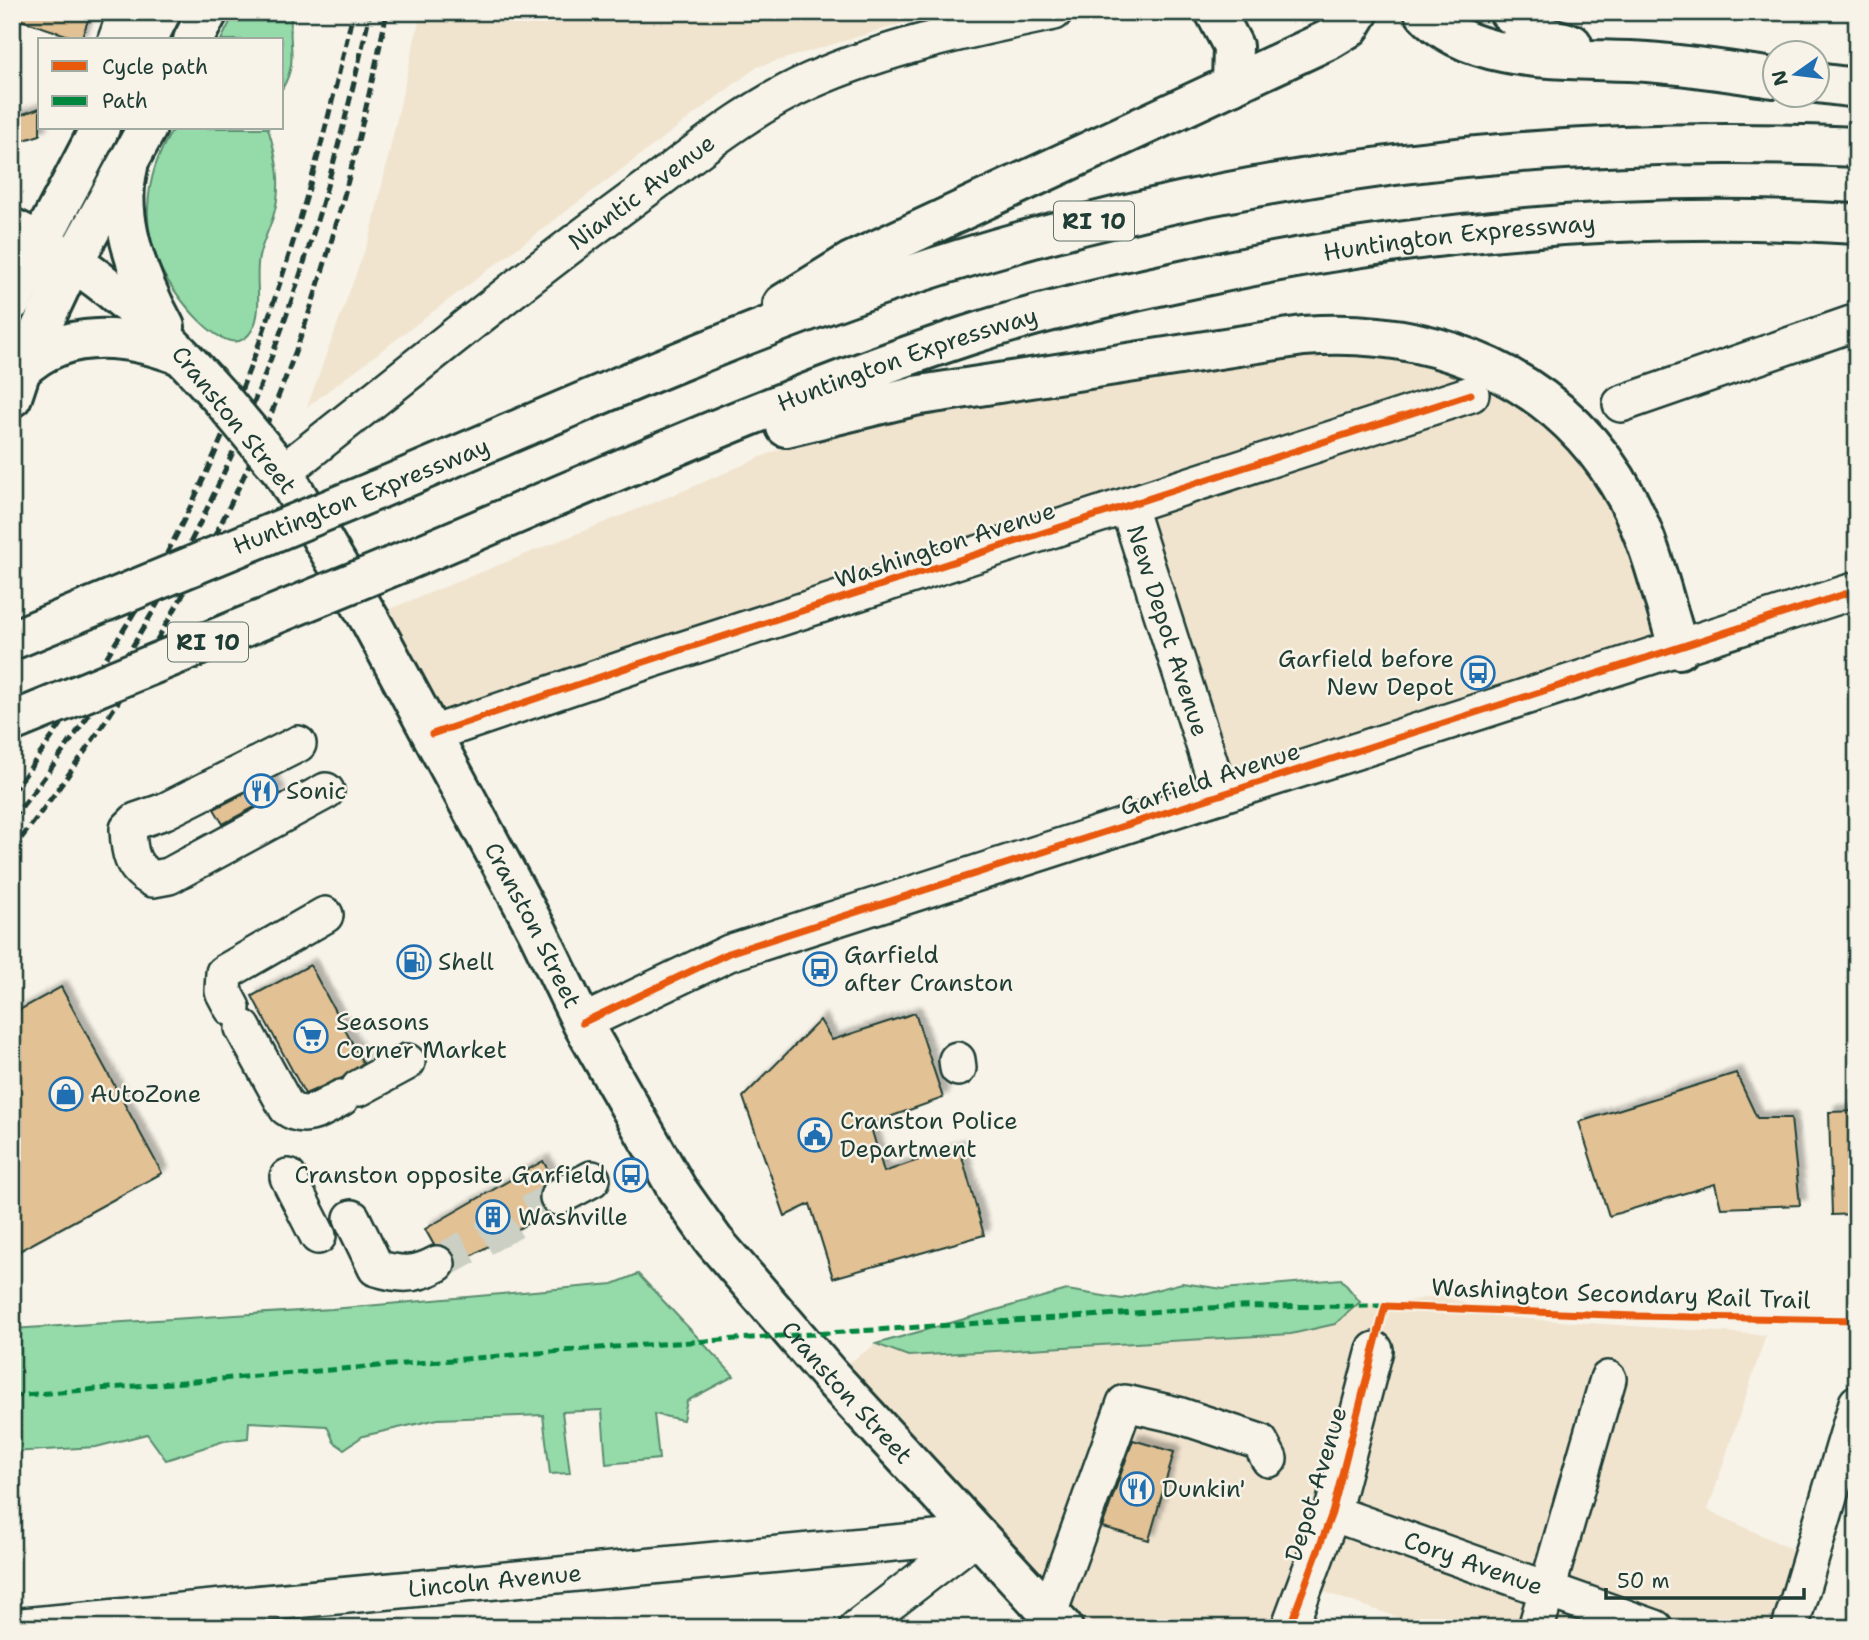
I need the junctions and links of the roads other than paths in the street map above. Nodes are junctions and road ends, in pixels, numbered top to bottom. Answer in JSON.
{"nodes":[{"id":1,"x":126,"y":12,"type":"edge"},
{"id":2,"x":161,"y":12,"type":"edge"},
{"id":3,"x":208,"y":12,"type":"edge"},
{"id":4,"x":1054,"y":12,"type":"edge"},
{"id":5,"x":1214,"y":12,"type":"edge"},
{"id":6,"x":1359,"y":12,"type":"edge"},
{"id":7,"x":1424,"y":12,"type":"edge"},
{"id":8,"x":1509,"y":12,"type":"edge"},
{"id":9,"x":117,"y":38,"type":"edge"},
{"id":10,"x":148,"y":38,"type":"edge"},
{"id":11,"x":194,"y":38,"type":"edge"},
{"id":12,"x":1650,"y":62,"type":"junction"},
{"id":13,"x":1760,"y":76,"type":"edge"},
{"id":14,"x":1232,"y":85,"type":"junction"},
{"id":15,"x":1830,"y":85,"type":"edge"},
{"id":16,"x":1857,"y":88,"type":"edge"},
{"id":17,"x":87,"y":130,"type":"edge"},
{"id":18,"x":99,"y":130,"type":"edge"},
{"id":19,"x":138,"y":144,"type":"edge"},
{"id":20,"x":1857,"y":147,"type":"edge"},
{"id":21,"x":72,"y":179,"type":"junction"},
{"id":22,"x":1857,"y":224,"type":"edge"},
{"id":23,"x":27,"y":234,"type":"edge"},
{"id":24,"x":74,"y":260,"type":"junction"},
{"id":25,"x":12,"y":301,"type":"edge"},
{"id":26,"x":1857,"y":322,"type":"edge"},
{"id":27,"x":716,"y":347,"type":"junction"},
{"id":28,"x":182,"y":356,"type":"junction"},
{"id":29,"x":17,"y":383,"type":"edge"},
{"id":30,"x":1471,"y":394,"type":"dead end"},
{"id":31,"x":1621,"y":404,"type":"dead end"},
{"id":32,"x":277,"y":465,"type":"junction"},
{"id":33,"x":1128,"y":507,"type":"junction"},
{"id":34,"x":527,"y":510,"type":"junction"},
{"id":35,"x":1857,"y":590,"type":"edge"},
{"id":36,"x":12,"y":640,"type":"edge"},
{"id":37,"x":1679,"y":649,"type":"junction"},
{"id":38,"x":12,"y":722,"type":"edge"},
{"id":39,"x":432,"y":734,"type":"junction"},
{"id":40,"x":298,"y":744,"type":"dead end"},
{"id":41,"x":326,"y":791,"type":"dead end"},
{"id":42,"x":1220,"y":795,"type":"junction"},
{"id":43,"x":325,"y":915,"type":"dead end"},
{"id":44,"x":582,"y":1023,"type":"junction"},
{"id":45,"x":407,"y":1062,"type":"dead end"},
{"id":46,"x":288,"y":1177,"type":"dead end"},
{"id":47,"x":592,"y":1179,"type":"dead end"},
{"id":48,"x":558,"y":1197,"type":"tunnel mouth"},
{"id":49,"x":352,"y":1218,"type":"dead end"},
{"id":50,"x":318,"y":1236,"type":"dead end"},
{"id":51,"x":438,"y":1264,"type":"tunnel mouth"},
{"id":52,"x":1375,"y":1350,"type":"dead end"},
{"id":53,"x":1608,"y":1378,"type":"dead end"},
{"id":54,"x":1857,"y":1403,"type":"edge"},
{"id":55,"x":1269,"y":1459,"type":"dead end"},
{"id":56,"x":1332,"y":1513,"type":"junction"},
{"id":57,"x":978,"y":1535,"type":"junction"},
{"id":58,"x":1547,"y":1591,"type":"junction"},
{"id":59,"x":297,"y":1615,"type":"edge"},
{"id":60,"x":1056,"y":1620,"type":"edge"},
{"id":61,"x":12,"y":1627,"type":"edge"},
{"id":62,"x":857,"y":1628,"type":"edge"},
{"id":63,"x":1289,"y":1628,"type":"edge"},
{"id":64,"x":1536,"y":1628,"type":"edge"},
{"id":65,"x":1655,"y":1628,"type":"edge"},
{"id":66,"x":1790,"y":1628,"type":"edge"}],
"edges":[{"from":1,"to":9,"type":"street"},
{"from":2,"to":10,"type":"main road"},
{"from":3,"to":11,"type":"main road"},
{"from":4,"to":32,"type":"street","name":"Niantic Avenue"},
{"from":5,"to":14,"type":"main road"},
{"from":6,"to":14,"type":"main road"},
{"from":7,"to":12,"type":"main road"},
{"from":8,"to":12,"type":"main road"},
{"from":12,"to":13,"type":"main road"},
{"from":14,"to":27,"type":"main road"},
{"from":15,"to":16,"type":"main road"},
{"from":17,"to":21,"type":"street"},
{"from":18,"to":21,"type":"main road"},
{"from":19,"to":24,"type":"main road"},
{"from":19,"to":28,"type":"main road"},
{"from":20,"to":27,"type":"main road","name":"Huntington Expressway","number":"RI 10"},
{"from":21,"to":23,"type":"main road"},
{"from":22,"to":34,"type":"main road","name":"Huntington Expressway","number":"RI 10"},
{"from":23,"to":24,"type":"main road","name":"Cranston Street"},
{"from":23,"to":25,"type":"main road"},
{"from":24,"to":28,"type":"main road","name":"Cranston Street"},
{"from":24,"to":29,"type":"main road"},
{"from":26,"to":31,"type":"street"},
{"from":27,"to":36,"type":"main road","name":"Huntington Expressway","number":"RI 10","bridge":true},
{"from":28,"to":29,"type":"main road"},
{"from":28,"to":32,"type":"main road","name":"Cranston Street","bridge":true},
{"from":30,"to":33,"type":"street","name":"Washington Avenue"},
{"from":32,"to":39,"type":"main road","name":"Cranston Street"},
{"from":33,"to":39,"type":"street","name":"Washington Avenue"},
{"from":33,"to":42,"type":"street","name":"New Depot Avenue"},
{"from":34,"to":37,"type":"main road"},
{"from":34,"to":38,"type":"main road","name":"Huntington Expressway","number":"RI 10","bridge":true},
{"from":35,"to":37,"type":"street","name":"Garfield Avenue"},
{"from":37,"to":42,"type":"street","name":"Garfield Avenue"},
{"from":39,"to":44,"type":"main road","name":"Cranston Street"},
{"from":40,"to":41,"type":"street"},
{"from":42,"to":44,"type":"street","name":"Garfield Avenue"},
{"from":43,"to":45,"type":"street"},
{"from":44,"to":57,"type":"main road","name":"Cranston Street"},
{"from":46,"to":50,"type":"street"},
{"from":47,"to":48,"type":"street"},
{"from":49,"to":51,"type":"street"},
{"from":52,"to":56,"type":"street","name":"Depot Avenue"},
{"from":53,"to":58,"type":"street"},
{"from":54,"to":66,"type":"street"},
{"from":55,"to":60,"type":"street"},
{"from":56,"to":58,"type":"street","name":"Cory Avenue"},
{"from":56,"to":63,"type":"street","name":"Depot Avenue"},
{"from":57,"to":59,"type":"street","name":"Lincoln Avenue"},
{"from":57,"to":60,"type":"main road","name":"Cranston Street"},
{"from":57,"to":62,"type":"street"},
{"from":58,"to":64,"type":"street"},
{"from":58,"to":65,"type":"street","name":"Cory Avenue"},
{"from":59,"to":61,"type":"street","name":"Lincoln Avenue"}]}
